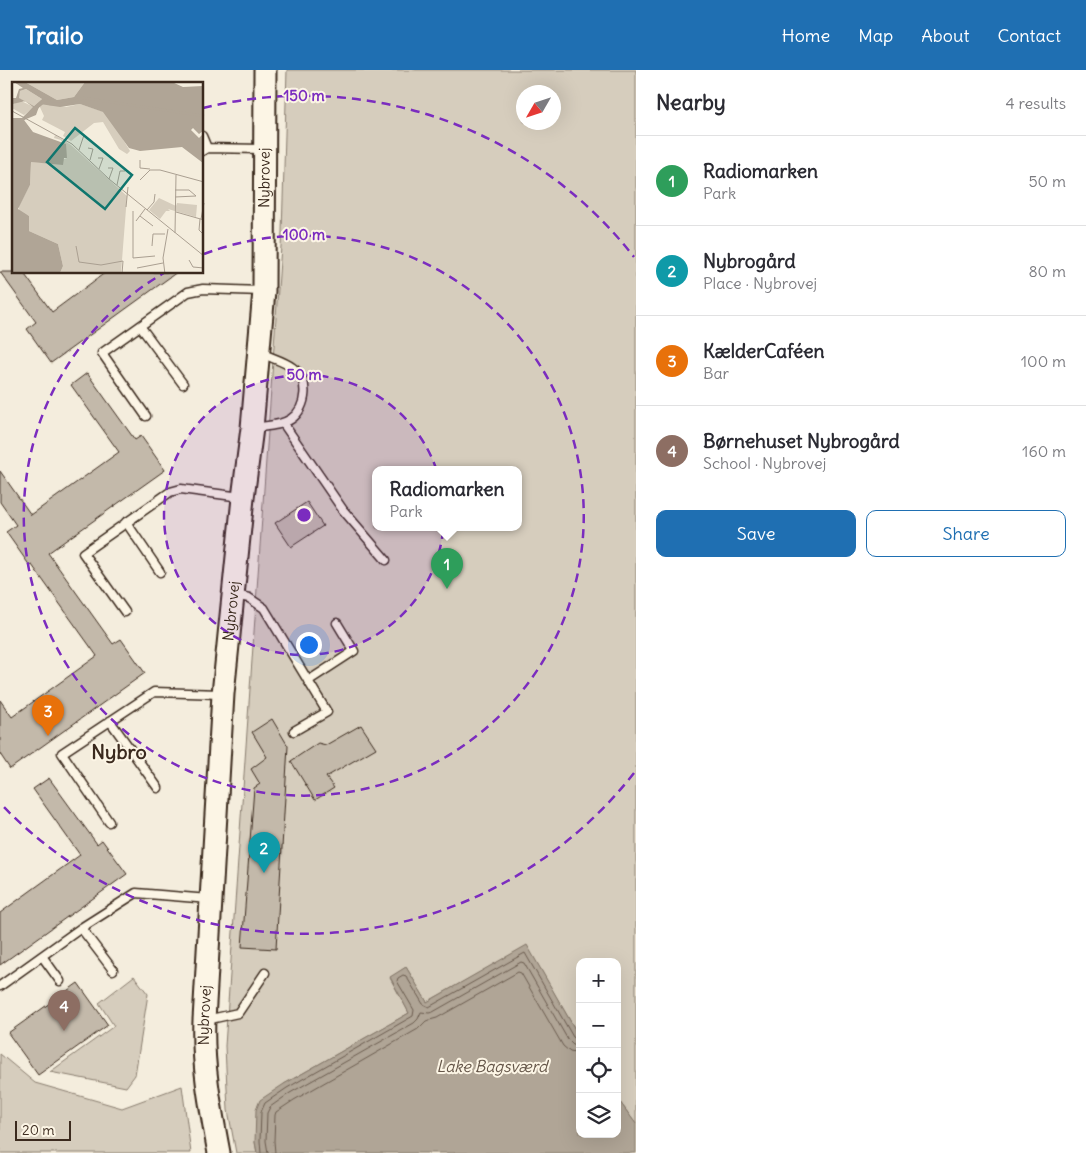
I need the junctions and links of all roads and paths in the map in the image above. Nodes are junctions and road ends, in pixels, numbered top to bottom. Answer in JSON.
{"nodes":[{"id":1,"x":265,"y":70,"type":"edge"},
{"id":2,"x":264,"y":149,"type":"junction"},
{"id":3,"x":205,"y":150,"type":"edge"},
{"id":4,"x":264,"y":291,"type":"junction"},
{"id":5,"x":140,"y":326,"type":"junction"},
{"id":6,"x":259,"y":352,"type":"junction"},
{"id":7,"x":182,"y":384,"type":"dead end"},
{"id":8,"x":146,"y":416,"type":"dead end"},
{"id":9,"x":283,"y":423,"type":"junction"},
{"id":10,"x":252,"y":428,"type":"junction"},
{"id":11,"x":243,"y":498,"type":"junction"},
{"id":12,"x":126,"y":522,"type":"junction"},
{"id":13,"x":386,"y":560,"type":"dead end"},
{"id":14,"x":160,"y":572,"type":"dead end"},
{"id":15,"x":233,"y":595,"type":"junction"},
{"id":16,"x":125,"y":612,"type":"dead end"},
{"id":17,"x":337,"y":623,"type":"dead end"},
{"id":18,"x":308,"y":681,"type":"junction"},
{"id":19,"x":223,"y":694,"type":"junction"},
{"id":20,"x":110,"y":721,"type":"junction"},
{"id":21,"x":294,"y":731,"type":"dead end"},
{"id":22,"x":158,"y":788,"type":"dead end"},
{"id":23,"x":109,"y":822,"type":"dead end"},
{"id":24,"x":210,"y":899,"type":"junction"},
{"id":25,"x":81,"y":928,"type":"junction"},
{"id":26,"x":42,"y":956,"type":"junction"},
{"id":27,"x":113,"y":970,"type":"dead end"},
{"id":28,"x":265,"y":973,"type":"dead end"},
{"id":29,"x":60,"y":981,"type":"dead end"},
{"id":30,"x":0,"y":986,"type":"edge"},
{"id":31,"x":204,"y":1020,"type":"junction"},
{"id":32,"x":219,"y":1153,"type":"edge"}],
"edges":[{"from":1,"to":2,"type":"street","name":"Nybrovej"},
{"from":2,"to":3,"type":"lane"},
{"from":2,"to":4,"type":"street","name":"Nybrovej"},
{"from":4,"to":5,"type":"lane"},
{"from":4,"to":6,"type":"street","name":"Nybrovej"},
{"from":5,"to":7,"type":"lane"},
{"from":5,"to":8,"type":"lane"},
{"from":6,"to":9,"type":"lane"},
{"from":6,"to":10,"type":"street","name":"Nybrovej"},
{"from":9,"to":10,"type":"lane"},
{"from":9,"to":13,"type":"lane"},
{"from":10,"to":11,"type":"street","name":"Nybrovej"},
{"from":11,"to":12,"type":"lane"},
{"from":11,"to":15,"type":"street","name":"Nybrovej"},
{"from":12,"to":14,"type":"lane"},
{"from":12,"to":16,"type":"lane"},
{"from":15,"to":18,"type":"lane"},
{"from":15,"to":19,"type":"street","name":"Nybrovej"},
{"from":17,"to":18,"type":"lane"},
{"from":18,"to":21,"type":"lane"},
{"from":19,"to":20,"type":"lane"},
{"from":19,"to":24,"type":"street","name":"Nybrovej"},
{"from":20,"to":22,"type":"lane"},
{"from":20,"to":23,"type":"lane"},
{"from":24,"to":25,"type":"lane"},
{"from":24,"to":31,"type":"street","name":"Nybrovej"},
{"from":25,"to":26,"type":"lane"},
{"from":25,"to":27,"type":"lane"},
{"from":26,"to":29,"type":"lane"},
{"from":26,"to":30,"type":"lane"},
{"from":28,"to":31,"type":"lane"},
{"from":31,"to":32,"type":"street","name":"Nybrovej"}]}
